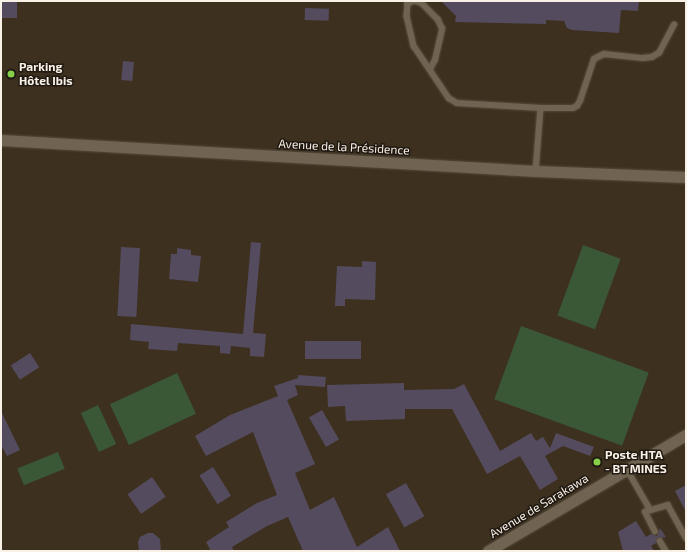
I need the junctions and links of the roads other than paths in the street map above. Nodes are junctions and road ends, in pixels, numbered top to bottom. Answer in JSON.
{"nodes":[{"id":1,"x":674,"y":24,"type":"dead end"},
{"id":2,"x":430,"y":69,"type":"junction"},
{"id":3,"x":541,"y":108,"type":"junction"},
{"id":4,"x":1,"y":140,"type":"edge"},
{"id":5,"x":536,"y":171,"type":"junction"},
{"id":6,"x":686,"y":177,"type":"edge"},
{"id":7,"x":686,"y":436,"type":"edge"},
{"id":8,"x":627,"y":469,"type":"junction"},
{"id":9,"x":650,"y":509,"type":"junction"},
{"id":10,"x":655,"y":532,"type":"dead end"},
{"id":11,"x":686,"y":538,"type":"edge"},
{"id":12,"x":660,"y":541,"type":"dead end"},
{"id":13,"x":488,"y":551,"type":"edge"},
{"id":14,"x":666,"y":551,"type":"edge"}],
"edges":[{"from":1,"to":3,"type":"lane"},
{"from":2,"to":2,"type":"lane"},
{"from":2,"to":3,"type":"lane"},
{"from":3,"to":5,"type":"lane"},
{"from":4,"to":5,"type":"street","name":"Avenue de la Présidence"},
{"from":5,"to":6,"type":"street","name":"Avenue de la Présidence"},
{"from":7,"to":8,"type":"street","name":"Avenue de Sarakawa"},
{"from":8,"to":9,"type":"lane"},
{"from":8,"to":13,"type":"street","name":"Avenue de Sarakawa"},
{"from":9,"to":10,"type":"lane"},
{"from":9,"to":11,"type":"lane"},
{"from":12,"to":14,"type":"lane"}]}
